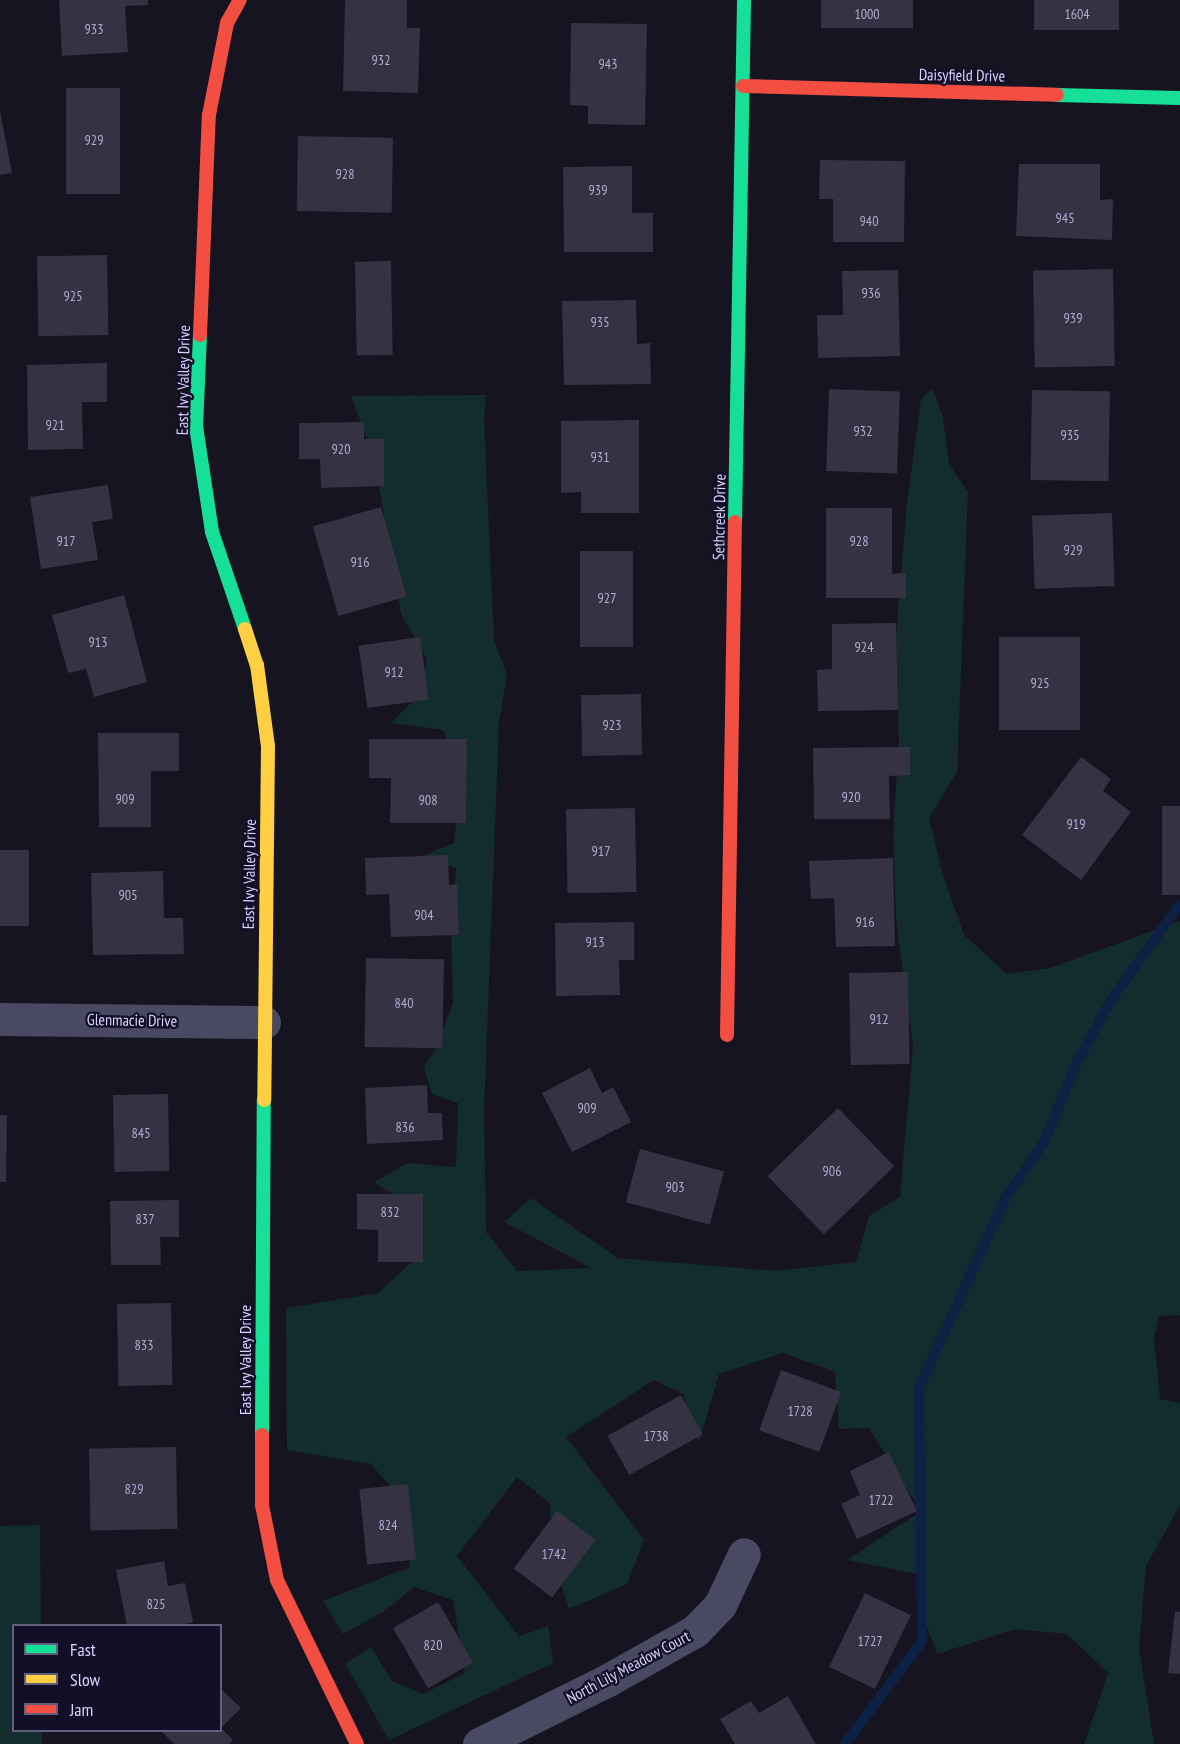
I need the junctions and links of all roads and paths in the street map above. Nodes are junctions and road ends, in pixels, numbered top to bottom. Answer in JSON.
{"nodes":[{"id":1,"x":240,"y":0,"type":"edge"},
{"id":2,"x":744,"y":0,"type":"edge"},
{"id":3,"x":743,"y":86,"type":"junction"},
{"id":4,"x":1180,"y":98,"type":"edge"},
{"id":5,"x":0,"y":1019,"type":"edge"},
{"id":6,"x":264,"y":1022,"type":"junction"},
{"id":7,"x":727,"y":1035,"type":"dead end"},
{"id":8,"x":744,"y":1554,"type":"dead end"},
{"id":9,"x":357,"y":1744,"type":"edge"},
{"id":10,"x":479,"y":1744,"type":"edge"}],
"edges":[{"from":1,"to":6,"type":"street","name":"East Ivy Valley Drive"},
{"from":2,"to":3,"type":"street","name":"Sethcreek Drive"},
{"from":3,"to":4,"type":"street","name":"Daisyfield Drive"},
{"from":3,"to":7,"type":"street","name":"Sethcreek Drive"},
{"from":5,"to":6,"type":"street","name":"Glenmacie Drive"},
{"from":6,"to":9,"type":"street","name":"East Ivy Valley Drive"},
{"from":8,"to":10,"type":"street","name":"North Lily Meadow Court"}]}
